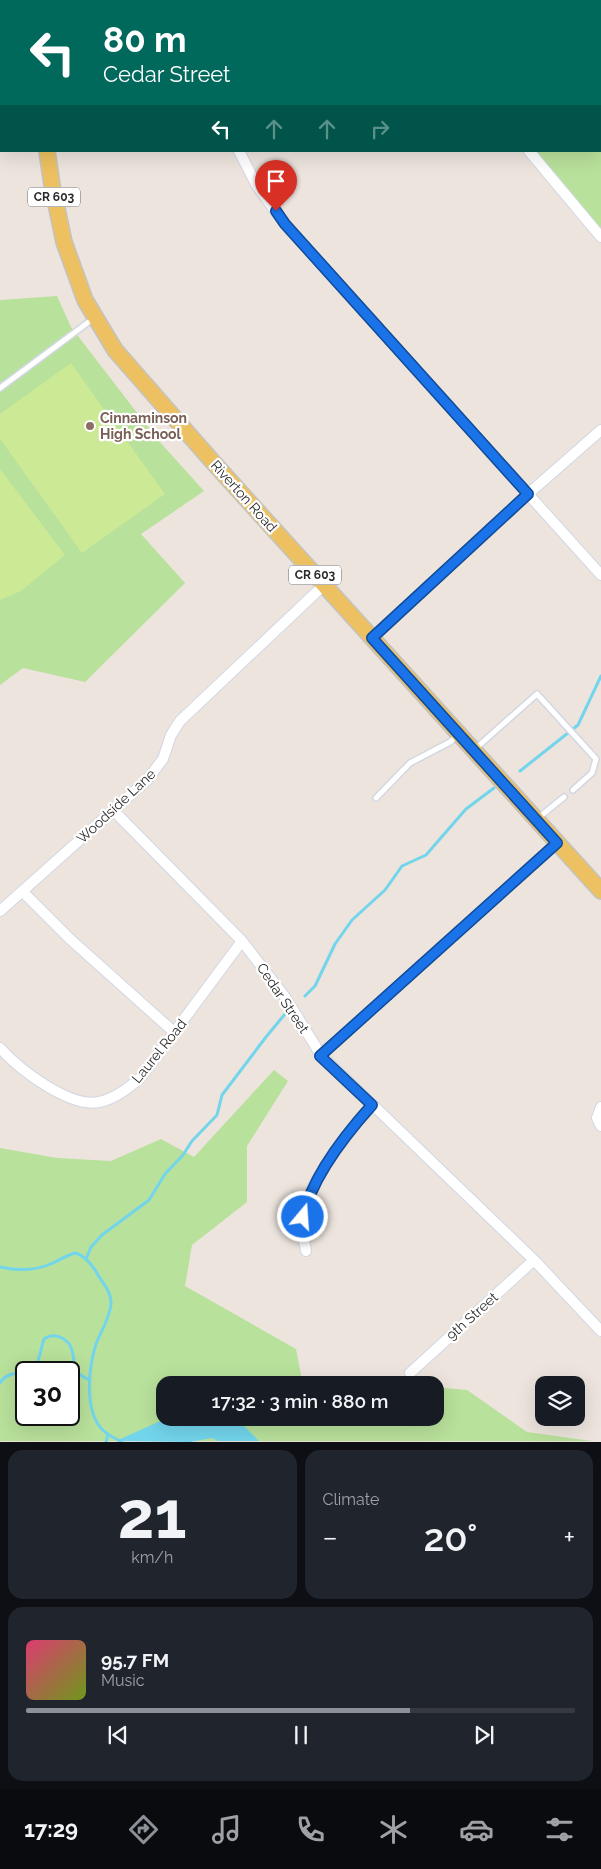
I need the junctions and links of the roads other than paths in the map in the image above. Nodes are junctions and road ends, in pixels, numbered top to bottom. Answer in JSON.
{"nodes":[{"id":1,"x":47,"y":152,"type":"edge"},
{"id":2,"x":240,"y":152,"type":"edge"},
{"id":3,"x":531,"y":152,"type":"edge"},
{"id":4,"x":601,"y":237,"type":"edge"},
{"id":5,"x":96,"y":317,"type":"junction"},
{"id":6,"x":0,"y":388,"type":"edge"},
{"id":7,"x":601,"y":430,"type":"edge"},
{"id":8,"x":528,"y":494,"type":"junction"},
{"id":9,"x":601,"y":575,"type":"edge"},
{"id":10,"x":324,"y":585,"type":"junction"},
{"id":11,"x":372,"y":638,"type":"junction"},
{"id":12,"x":458,"y":735,"type":"junction"},
{"id":13,"x":473,"y":751,"type":"junction"},
{"id":14,"x":573,"y":790,"type":"dead end"},
{"id":15,"x":376,"y":798,"type":"dead end"},
{"id":16,"x":564,"y":798,"type":"dead end"},
{"id":17,"x":114,"y":811,"type":"junction"},
{"id":18,"x":536,"y":820,"type":"junction"},
{"id":19,"x":557,"y":843,"type":"junction"},
{"id":20,"x":601,"y":891,"type":"edge"},
{"id":21,"x":23,"y":892,"type":"junction"},
{"id":22,"x":0,"y":911,"type":"edge"},
{"id":23,"x":242,"y":941,"type":"junction"},
{"id":24,"x":175,"y":1034,"type":"junction"},
{"id":25,"x":0,"y":1048,"type":"edge"},
{"id":26,"x":320,"y":1056,"type":"junction"},
{"id":27,"x":372,"y":1105,"type":"junction"},
{"id":28,"x":601,"y":1107,"type":"edge"},
{"id":29,"x":601,"y":1126,"type":"edge"},
{"id":30,"x":306,"y":1251,"type":"dead end"},
{"id":31,"x":534,"y":1260,"type":"junction"},
{"id":32,"x":601,"y":1330,"type":"edge"},
{"id":33,"x":410,"y":1373,"type":"dead end"}],
"edges":[{"from":1,"to":5,"type":"main road","name":"Riverton Road","number":"CR 603"},
{"from":2,"to":8,"type":"street"},
{"from":3,"to":4,"type":"street"},
{"from":5,"to":6,"type":"lane"},
{"from":5,"to":10,"type":"main road","name":"Riverton Road","number":"CR 603"},
{"from":7,"to":8,"type":"street"},
{"from":8,"to":9,"type":"street"},
{"from":8,"to":11,"type":"street"},
{"from":10,"to":11,"type":"main road","name":"Riverton Road","number":"CR 603"},
{"from":10,"to":17,"type":"street","name":"Woodside Lane"},
{"from":11,"to":12,"type":"main road","name":"Riverton Road","number":"CR 603"},
{"from":12,"to":13,"type":"main road","name":"Riverton Road","number":"CR 603"},
{"from":12,"to":15,"type":"lane"},
{"from":13,"to":14,"type":"lane"},
{"from":13,"to":18,"type":"main road","name":"Riverton Road","number":"CR 603"},
{"from":16,"to":18,"type":"lane"},
{"from":17,"to":21,"type":"street","name":"Woodside Lane"},
{"from":17,"to":23,"type":"street","name":"Cedar Street"},
{"from":18,"to":19,"type":"main road","number":"CR 603"},
{"from":19,"to":20,"type":"main road","number":"CR 603"},
{"from":19,"to":26,"type":"street"},
{"from":21,"to":22,"type":"street","name":"Woodside Lane"},
{"from":21,"to":24,"type":"street"},
{"from":23,"to":24,"type":"street","name":"Laurel Road"},
{"from":23,"to":26,"type":"street","name":"Cedar Street"},
{"from":24,"to":25,"type":"street","name":"Laurel Road"},
{"from":26,"to":27,"type":"street","name":"Cedar Street"},
{"from":27,"to":30,"type":"street"},
{"from":27,"to":31,"type":"street","name":"Cedar Street"},
{"from":28,"to":29,"type":"street"},
{"from":31,"to":32,"type":"street","name":"Cedar Street"},
{"from":31,"to":33,"type":"street","name":"9th Street"}]}
